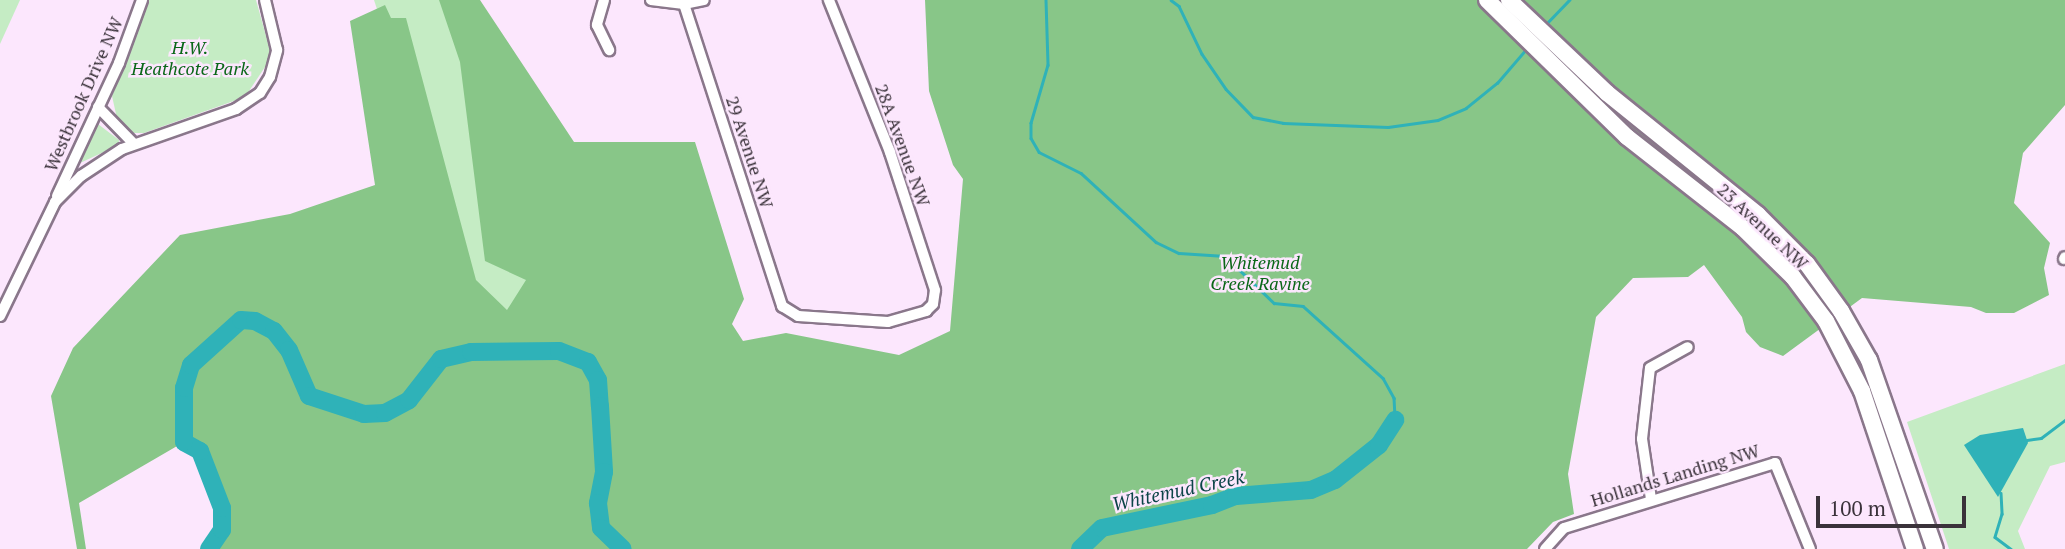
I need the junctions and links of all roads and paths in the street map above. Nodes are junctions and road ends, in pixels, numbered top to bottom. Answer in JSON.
{"nodes":[{"id":1,"x":142,"y":0,"type":"edge"},
{"id":2,"x":265,"y":0,"type":"edge"},
{"id":3,"x":604,"y":0,"type":"edge"},
{"id":4,"x":651,"y":0,"type":"edge"},
{"id":5,"x":704,"y":0,"type":"edge"},
{"id":6,"x":829,"y":0,"type":"edge"},
{"id":7,"x":1510,"y":0,"type":"edge"},
{"id":8,"x":1488,"y":1,"type":"edge"},
{"id":9,"x":684,"y":4,"type":"junction"},
{"id":10,"x":609,"y":50,"type":"dead end"},
{"id":11,"x":98,"y":107,"type":"junction"},
{"id":12,"x":134,"y":144,"type":"junction"},
{"id":13,"x":55,"y":202,"type":"junction"},
{"id":14,"x":785,"y":309,"type":"joint"},
{"id":15,"x":0,"y":316,"type":"edge"},
{"id":16,"x":1688,"y":347,"type":"dead end"},
{"id":17,"x":1651,"y":499,"type":"junction"},
{"id":18,"x":1545,"y":549,"type":"edge"},
{"id":19,"x":1810,"y":549,"type":"edge"},
{"id":20,"x":1915,"y":549,"type":"edge"},
{"id":21,"x":1935,"y":549,"type":"edge"}],
"edges":[{"from":1,"to":11,"type":"street","name":"Westbrook Drive NW"},
{"from":2,"to":12,"type":"street","name":"Westbrook Drive NW"},
{"from":3,"to":10,"type":"street"},
{"from":4,"to":9,"type":"street"},
{"from":5,"to":9,"type":"street"},
{"from":6,"to":14,"type":"street","name":"28A Avenue NW"},
{"from":7,"to":21,"type":"main road","name":"23 Avenue NW"},
{"from":8,"to":20,"type":"main road","name":"23 Avenue NW"},
{"from":9,"to":14,"type":"street","name":"29 Avenue NW"},
{"from":11,"to":12,"type":"street"},
{"from":11,"to":13,"type":"street","name":"Westbrook Drive NW"},
{"from":12,"to":13,"type":"street","name":"Westbrook Drive NW"},
{"from":13,"to":15,"type":"street","name":"Westbrook Drive NW"},
{"from":16,"to":17,"type":"street"},
{"from":17,"to":18,"type":"street","name":"Hollands Landing NW"},
{"from":17,"to":19,"type":"street","name":"Hollands Landing NW"}]}
